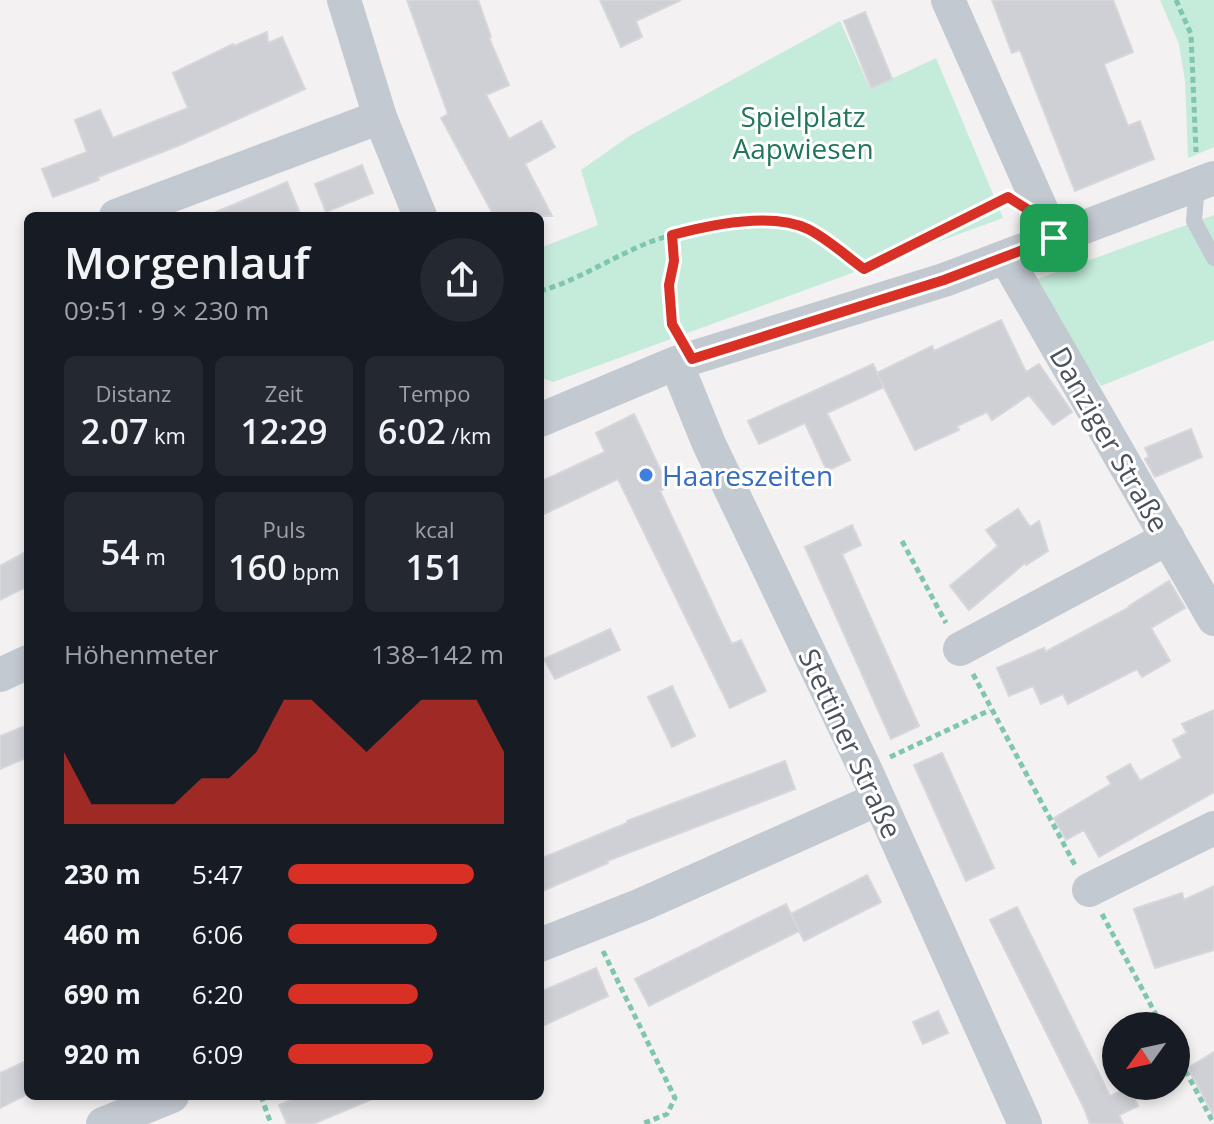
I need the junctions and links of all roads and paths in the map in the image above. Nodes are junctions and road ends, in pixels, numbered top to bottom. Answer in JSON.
{"nodes":[{"id":1,"x":344,"y":0,"type":"edge"},
{"id":2,"x":948,"y":0,"type":"edge"},
{"id":3,"x":1176,"y":0,"type":"edge"},
{"id":4,"x":380,"y":117,"type":"junction"},
{"id":5,"x":1206,"y":182,"type":"edge"},
{"id":6,"x":127,"y":212,"type":"edge"},
{"id":7,"x":418,"y":212,"type":"edge"},
{"id":8,"x":1050,"y":230,"type":"junction"},
{"id":9,"x":672,"y":235,"type":"junction"},
{"id":10,"x":1006,"y":258,"type":"junction"},
{"id":11,"x":1214,"y":258,"type":"edge"},
{"id":12,"x":544,"y":290,"type":"edge"},
{"id":13,"x":684,"y":361,"type":"junction"},
{"id":14,"x":544,"y":418,"type":"edge"},
{"id":15,"x":1168,"y":538,"type":"junction"},
{"id":16,"x":902,"y":541,"type":"dead end"},
{"id":17,"x":1214,"y":619,"type":"edge"},
{"id":18,"x":960,"y":649,"type":"junction"},
{"id":19,"x":990,"y":710,"type":"junction"},
{"id":20,"x":871,"y":784,"type":"junction"},
{"id":21,"x":1214,"y":828,"type":"edge"},
{"id":22,"x":1089,"y":890,"type":"junction"},
{"id":23,"x":590,"y":925,"type":"junction"},
{"id":24,"x":544,"y":943,"type":"edge"},
{"id":25,"x":1154,"y":1012,"type":"edge"},
{"id":26,"x":1190,"y":1079,"type":"edge"},
{"id":27,"x":162,"y":1100,"type":"edge"},
{"id":28,"x":262,"y":1100,"type":"edge"},
{"id":29,"x":103,"y":1124,"type":"edge"},
{"id":30,"x":271,"y":1124,"type":"edge"},
{"id":31,"x":642,"y":1124,"type":"edge"},
{"id":32,"x":1025,"y":1124,"type":"edge"},
{"id":33,"x":1214,"y":1124,"type":"edge"}],
"edges":[{"from":1,"to":4,"type":"street"},
{"from":2,"to":8,"type":"street"},
{"from":3,"to":5,"type":"path"},
{"from":4,"to":6,"type":"street"},
{"from":4,"to":7,"type":"street"},
{"from":5,"to":8,"type":"street"},
{"from":5,"to":11,"type":"lane"},
{"from":8,"to":9,"type":"path"},
{"from":8,"to":10,"type":"street"},
{"from":9,"to":12,"type":"path"},
{"from":9,"to":13,"type":"path"},
{"from":10,"to":13,"type":"street"},
{"from":10,"to":15,"type":"street","name":"Danziger Straße"},
{"from":13,"to":14,"type":"street"},
{"from":13,"to":20,"type":"street","name":"Stettiner Straße"},
{"from":15,"to":17,"type":"street","name":"Danziger Straße"},
{"from":15,"to":18,"type":"street"},
{"from":16,"to":18,"type":"path"},
{"from":18,"to":19,"type":"path"},
{"from":19,"to":20,"type":"path"},
{"from":19,"to":22,"type":"path"},
{"from":20,"to":23,"type":"street"},
{"from":20,"to":32,"type":"street","name":"Stettiner Straße"},
{"from":21,"to":22,"type":"street"},
{"from":22,"to":25,"type":"path"},
{"from":23,"to":24,"type":"street"},
{"from":23,"to":31,"type":"path"},
{"from":26,"to":33,"type":"path"},
{"from":27,"to":29,"type":"street"},
{"from":28,"to":30,"type":"path"}]}
